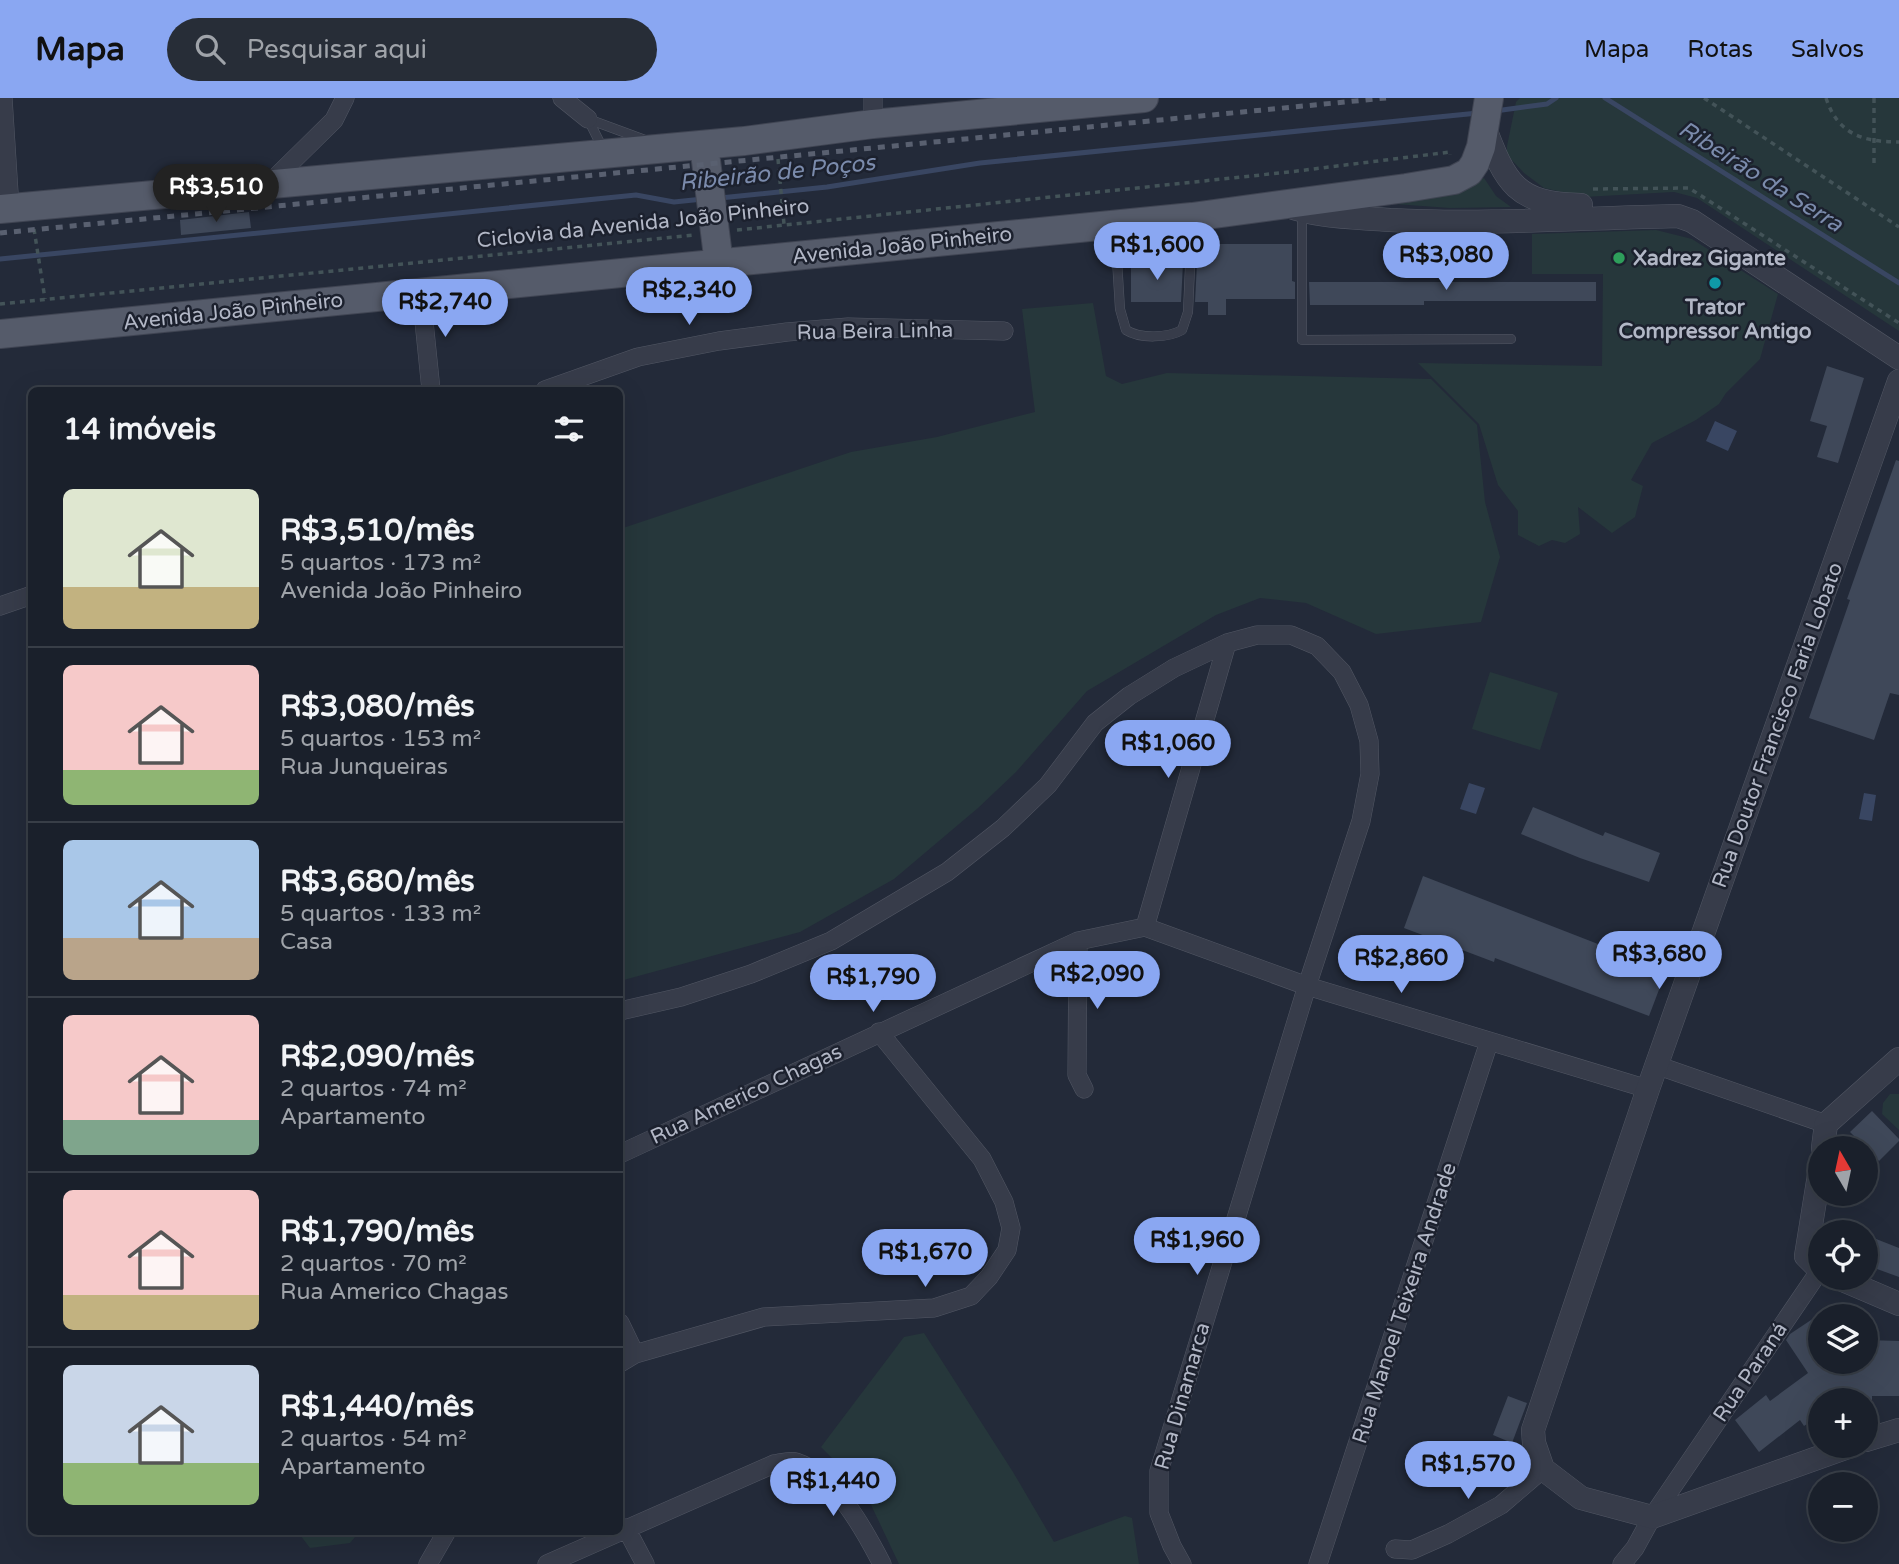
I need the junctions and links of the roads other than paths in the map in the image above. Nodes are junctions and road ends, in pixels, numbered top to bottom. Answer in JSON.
{"nodes":[{"id":1,"x":3,"y":98,"type":"edge"},
{"id":2,"x":345,"y":98,"type":"edge"},
{"id":3,"x":562,"y":98,"type":"edge"},
{"id":4,"x":1132,"y":99,"type":"edge"},
{"id":5,"x":873,"y":111,"type":"edge"},
{"id":6,"x":1482,"y":117,"type":"edge"},
{"id":7,"x":588,"y":119,"type":"junction"},
{"id":8,"x":313,"y":142,"type":"junction"},
{"id":9,"x":666,"y":148,"type":"junction"},
{"id":10,"x":606,"y":154,"type":"junction"},
{"id":11,"x":705,"y":154,"type":"junction"},
{"id":12,"x":311,"y":179,"type":"junction"},
{"id":13,"x":270,"y":183,"type":"junction"},
{"id":14,"x":5,"y":208,"type":"edge"},
{"id":15,"x":1293,"y":208,"type":"junction"},
{"id":16,"x":1192,"y":217,"type":"junction"},
{"id":17,"x":1115,"y":225,"type":"junction"},
{"id":18,"x":719,"y":264,"type":"junction"},
{"id":19,"x":421,"y":292,"type":"junction"},
{"id":20,"x":1004,"y":331,"type":"dead end"},
{"id":21,"x":0,"y":334,"type":"edge"},
{"id":22,"x":1511,"y":339,"type":"dead end"},
{"id":23,"x":1899,"y":339,"type":"edge"},
{"id":24,"x":1899,"y":358,"type":"edge"},
{"id":25,"x":1899,"y":381,"type":"edge"},
{"id":26,"x":431,"y":387,"type":"edge"},
{"id":27,"x":553,"y":387,"type":"edge"},
{"id":28,"x":28,"y":596,"type":"edge"},
{"id":29,"x":0,"y":607,"type":"edge"},
{"id":30,"x":1227,"y":643,"type":"junction"},
{"id":31,"x":1145,"y":928,"type":"junction"},
{"id":32,"x":1078,"y":941,"type":"junction"},
{"id":33,"x":1307,"y":986,"type":"junction"},
{"id":34,"x":623,"y":1010,"type":"edge"},
{"id":35,"x":879,"y":1032,"type":"junction"},
{"id":36,"x":1489,"y":1042,"type":"junction"},
{"id":37,"x":1899,"y":1059,"type":"edge"},
{"id":38,"x":1656,"y":1065,"type":"junction"},
{"id":39,"x":1084,"y":1089,"type":"dead end"},
{"id":40,"x":1648,"y":1089,"type":"junction"},
{"id":41,"x":1826,"y":1124,"type":"junction"},
{"id":42,"x":1824,"y":1136,"type":"edge"},
{"id":43,"x":623,"y":1153,"type":"edge"},
{"id":44,"x":1808,"y":1288,"type":"edge"},
{"id":45,"x":1866,"y":1290,"type":"edge"},
{"id":46,"x":1899,"y":1304,"type":"edge"},
{"id":47,"x":623,"y":1338,"type":"edge"},
{"id":48,"x":627,"y":1358,"type":"edge"},
{"id":49,"x":1899,"y":1430,"type":"edge"},
{"id":50,"x":1878,"y":1436,"type":"edge"},
{"id":51,"x":1817,"y":1458,"type":"edge"},
{"id":52,"x":1543,"y":1469,"type":"junction"},
{"id":53,"x":1652,"y":1517,"type":"junction"},
{"id":54,"x":626,"y":1528,"type":"junction"},
{"id":55,"x":623,"y":1529,"type":"edge"},
{"id":56,"x":445,"y":1535,"type":"edge"},
{"id":57,"x":611,"y":1535,"type":"edge"},
{"id":58,"x":1395,"y":1549,"type":"dead end"},
{"id":59,"x":428,"y":1564,"type":"edge"},
{"id":60,"x":547,"y":1564,"type":"edge"},
{"id":61,"x":645,"y":1564,"type":"edge"},
{"id":62,"x":882,"y":1564,"type":"edge"},
{"id":63,"x":1182,"y":1564,"type":"edge"},
{"id":64,"x":1318,"y":1564,"type":"edge"},
{"id":65,"x":1622,"y":1564,"type":"edge"}],
"edges":[{"from":1,"to":14,"type":"street"},
{"from":2,"to":8,"type":"street"},
{"from":3,"to":7,"type":"street"},
{"from":4,"to":5,"type":"main road"},
{"from":5,"to":11,"type":"main road"},
{"from":6,"to":15,"type":"main road","name":"Avenida João Pinheiro"},
{"from":6,"to":23,"type":"street"},
{"from":7,"to":9,"type":"lane"},
{"from":7,"to":10,"type":"lane"},
{"from":8,"to":12,"type":"street"},
{"from":8,"to":13,"type":"street"},
{"from":9,"to":10,"type":"main road"},
{"from":9,"to":11,"type":"main road"},
{"from":10,"to":12,"type":"main road"},
{"from":11,"to":18,"type":"main road"},
{"from":12,"to":13,"type":"main road"},
{"from":13,"to":14,"type":"main road"},
{"from":15,"to":16,"type":"main road","name":"Avenida João Pinheiro"},
{"from":15,"to":22,"type":"lane"},
{"from":15,"to":24,"type":"street"},
{"from":16,"to":17,"type":"main road","name":"Avenida João Pinheiro"},
{"from":16,"to":17,"type":"lane"},
{"from":17,"to":18,"type":"main road","name":"Avenida João Pinheiro"},
{"from":18,"to":19,"type":"main road","name":"Avenida João Pinheiro"},
{"from":19,"to":21,"type":"main road","name":"Avenida João Pinheiro"},
{"from":19,"to":26,"type":"street"},
{"from":20,"to":27,"type":"street","name":"Rua Beira Linha"},
{"from":25,"to":38,"type":"street","name":"Rua Doutor Francisco Faria Lobato"},
{"from":28,"to":29,"type":"street"},
{"from":30,"to":31,"type":"street"},
{"from":30,"to":33,"type":"street","name":"Rua Dinamarca"},
{"from":30,"to":34,"type":"street","name":"Rua Dinamarca"},
{"from":31,"to":32,"type":"street","name":"Rua Americo Chagas"},
{"from":31,"to":33,"type":"street"},
{"from":32,"to":35,"type":"street","name":"Rua Americo Chagas"},
{"from":32,"to":39,"type":"street"},
{"from":33,"to":36,"type":"street"},
{"from":33,"to":63,"type":"street","name":"Rua Dinamarca"},
{"from":35,"to":43,"type":"street","name":"Rua Americo Chagas"},
{"from":35,"to":48,"type":"street"},
{"from":36,"to":40,"type":"street"},
{"from":36,"to":64,"type":"street","name":"Rua Manoel Teixeira Andrade"},
{"from":37,"to":41,"type":"street"},
{"from":38,"to":40,"type":"street","name":"Rua Doutor Francisco Faria Lobato"},
{"from":38,"to":41,"type":"street"},
{"from":40,"to":52,"type":"street","name":"Rua Doutor Francisco Faria Lobato"},
{"from":41,"to":42,"type":"street"},
{"from":44,"to":53,"type":"street","name":"Rua Paraná"},
{"from":45,"to":46,"type":"street"},
{"from":47,"to":48,"type":"street"},
{"from":49,"to":50,"type":"street"},
{"from":51,"to":53,"type":"street"},
{"from":52,"to":53,"type":"street"},
{"from":52,"to":58,"type":"street"},
{"from":53,"to":65,"type":"street","name":"Rua Paraná"},
{"from":54,"to":55,"type":"street"},
{"from":54,"to":61,"type":"street"},
{"from":54,"to":62,"type":"street"},
{"from":56,"to":59,"type":"street"},
{"from":57,"to":60,"type":"street"}]}
